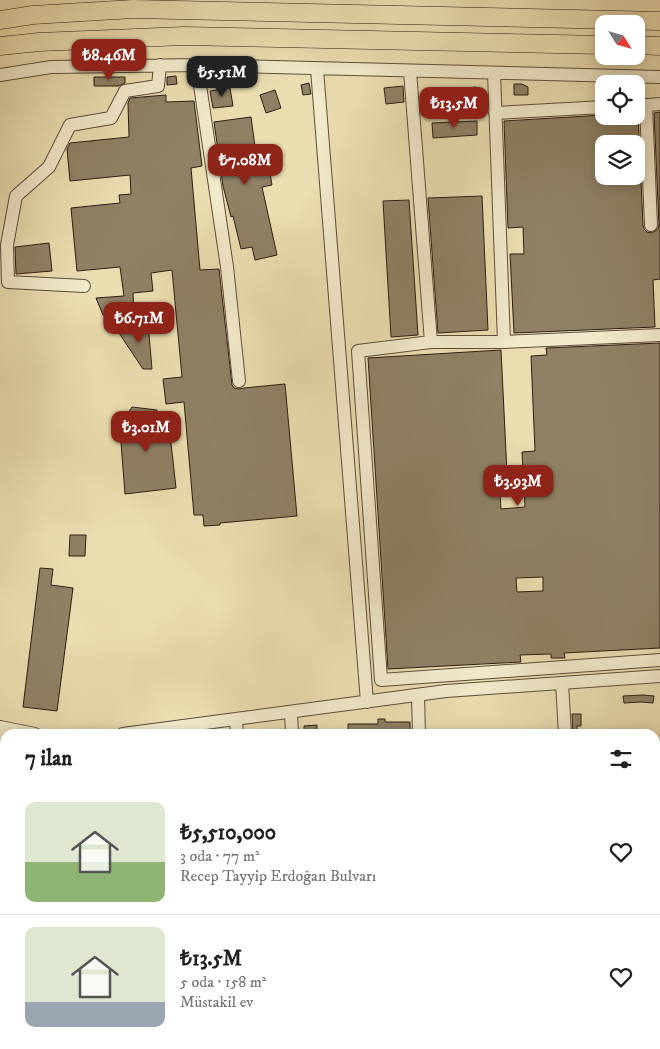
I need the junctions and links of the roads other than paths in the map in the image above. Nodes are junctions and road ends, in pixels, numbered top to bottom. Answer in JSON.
{"nodes":[{"id":1,"x":0,"y":20,"type":"edge"},
{"id":2,"x":660,"y":21,"type":"edge"},
{"id":3,"x":595,"y":45,"type":"edge"},
{"id":4,"x":645,"y":45,"type":"edge"},
{"id":5,"x":0,"y":46,"type":"edge"},
{"id":6,"x":660,"y":46,"type":"edge"},
{"id":7,"x":160,"y":65,"type":"junction"},
{"id":8,"x":197,"y":65,"type":"junction"},
{"id":9,"x":317,"y":69,"type":"junction"},
{"id":10,"x":410,"y":71,"type":"junction"},
{"id":11,"x":494,"y":73,"type":"junction"},
{"id":12,"x":0,"y":75,"type":"edge"},
{"id":13,"x":660,"y":77,"type":"edge"},
{"id":14,"x":660,"y":104,"type":"edge"},
{"id":15,"x":645,"y":105,"type":"edge"},
{"id":16,"x":595,"y":108,"type":"edge"},
{"id":17,"x":495,"y":114,"type":"junction"},
{"id":18,"x":643,"y":125,"type":"edge"},
{"id":19,"x":651,"y":226,"type":"dead end"},
{"id":20,"x":84,"y":286,"type":"dead end"},
{"id":21,"x":660,"y":335,"type":"edge"},
{"id":22,"x":431,"y":342,"type":"junction"},
{"id":23,"x":504,"y":342,"type":"junction"},
{"id":24,"x":239,"y":381,"type":"dead end"},
{"id":25,"x":660,"y":660,"type":"edge"},
{"id":26,"x":660,"y":676,"type":"edge"},
{"id":27,"x":562,"y":683,"type":"junction"},
{"id":28,"x":418,"y":695,"type":"junction"},
{"id":29,"x":366,"y":702,"type":"junction"},
{"id":30,"x":291,"y":712,"type":"junction"},
{"id":31,"x":236,"y":720,"type":"junction"},
{"id":32,"x":153,"y":729,"type":"edge"},
{"id":33,"x":170,"y":729,"type":"edge"},
{"id":34,"x":186,"y":729,"type":"edge"},
{"id":35,"x":237,"y":729,"type":"edge"},
{"id":36,"x":292,"y":729,"type":"edge"},
{"id":37,"x":419,"y":729,"type":"edge"},
{"id":38,"x":565,"y":729,"type":"edge"}],
"edges":[{"from":1,"to":2,"type":"highway"},
{"from":3,"to":5,"type":"highway"},
{"from":4,"to":6,"type":"highway"},
{"from":7,"to":8,"type":"street"},
{"from":7,"to":12,"type":"street"},
{"from":7,"to":20,"type":"street"},
{"from":8,"to":9,"type":"street"},
{"from":8,"to":24,"type":"street"},
{"from":9,"to":10,"type":"street"},
{"from":9,"to":29,"type":"street"},
{"from":10,"to":11,"type":"street"},
{"from":10,"to":22,"type":"street"},
{"from":11,"to":13,"type":"street"},
{"from":11,"to":17,"type":"street"},
{"from":14,"to":15,"type":"street"},
{"from":16,"to":17,"type":"street"},
{"from":17,"to":23,"type":"street"},
{"from":18,"to":19,"type":"street"},
{"from":21,"to":23,"type":"street"},
{"from":22,"to":23,"type":"street"},
{"from":22,"to":25,"type":"street"},
{"from":26,"to":27,"type":"street"},
{"from":27,"to":28,"type":"street"},
{"from":27,"to":38,"type":"street"},
{"from":28,"to":29,"type":"street"},
{"from":28,"to":37,"type":"street"},
{"from":29,"to":30,"type":"street"},
{"from":30,"to":31,"type":"street"},
{"from":30,"to":36,"type":"street"},
{"from":31,"to":34,"type":"street"},
{"from":31,"to":35,"type":"street"},
{"from":32,"to":33,"type":"street"}]}
